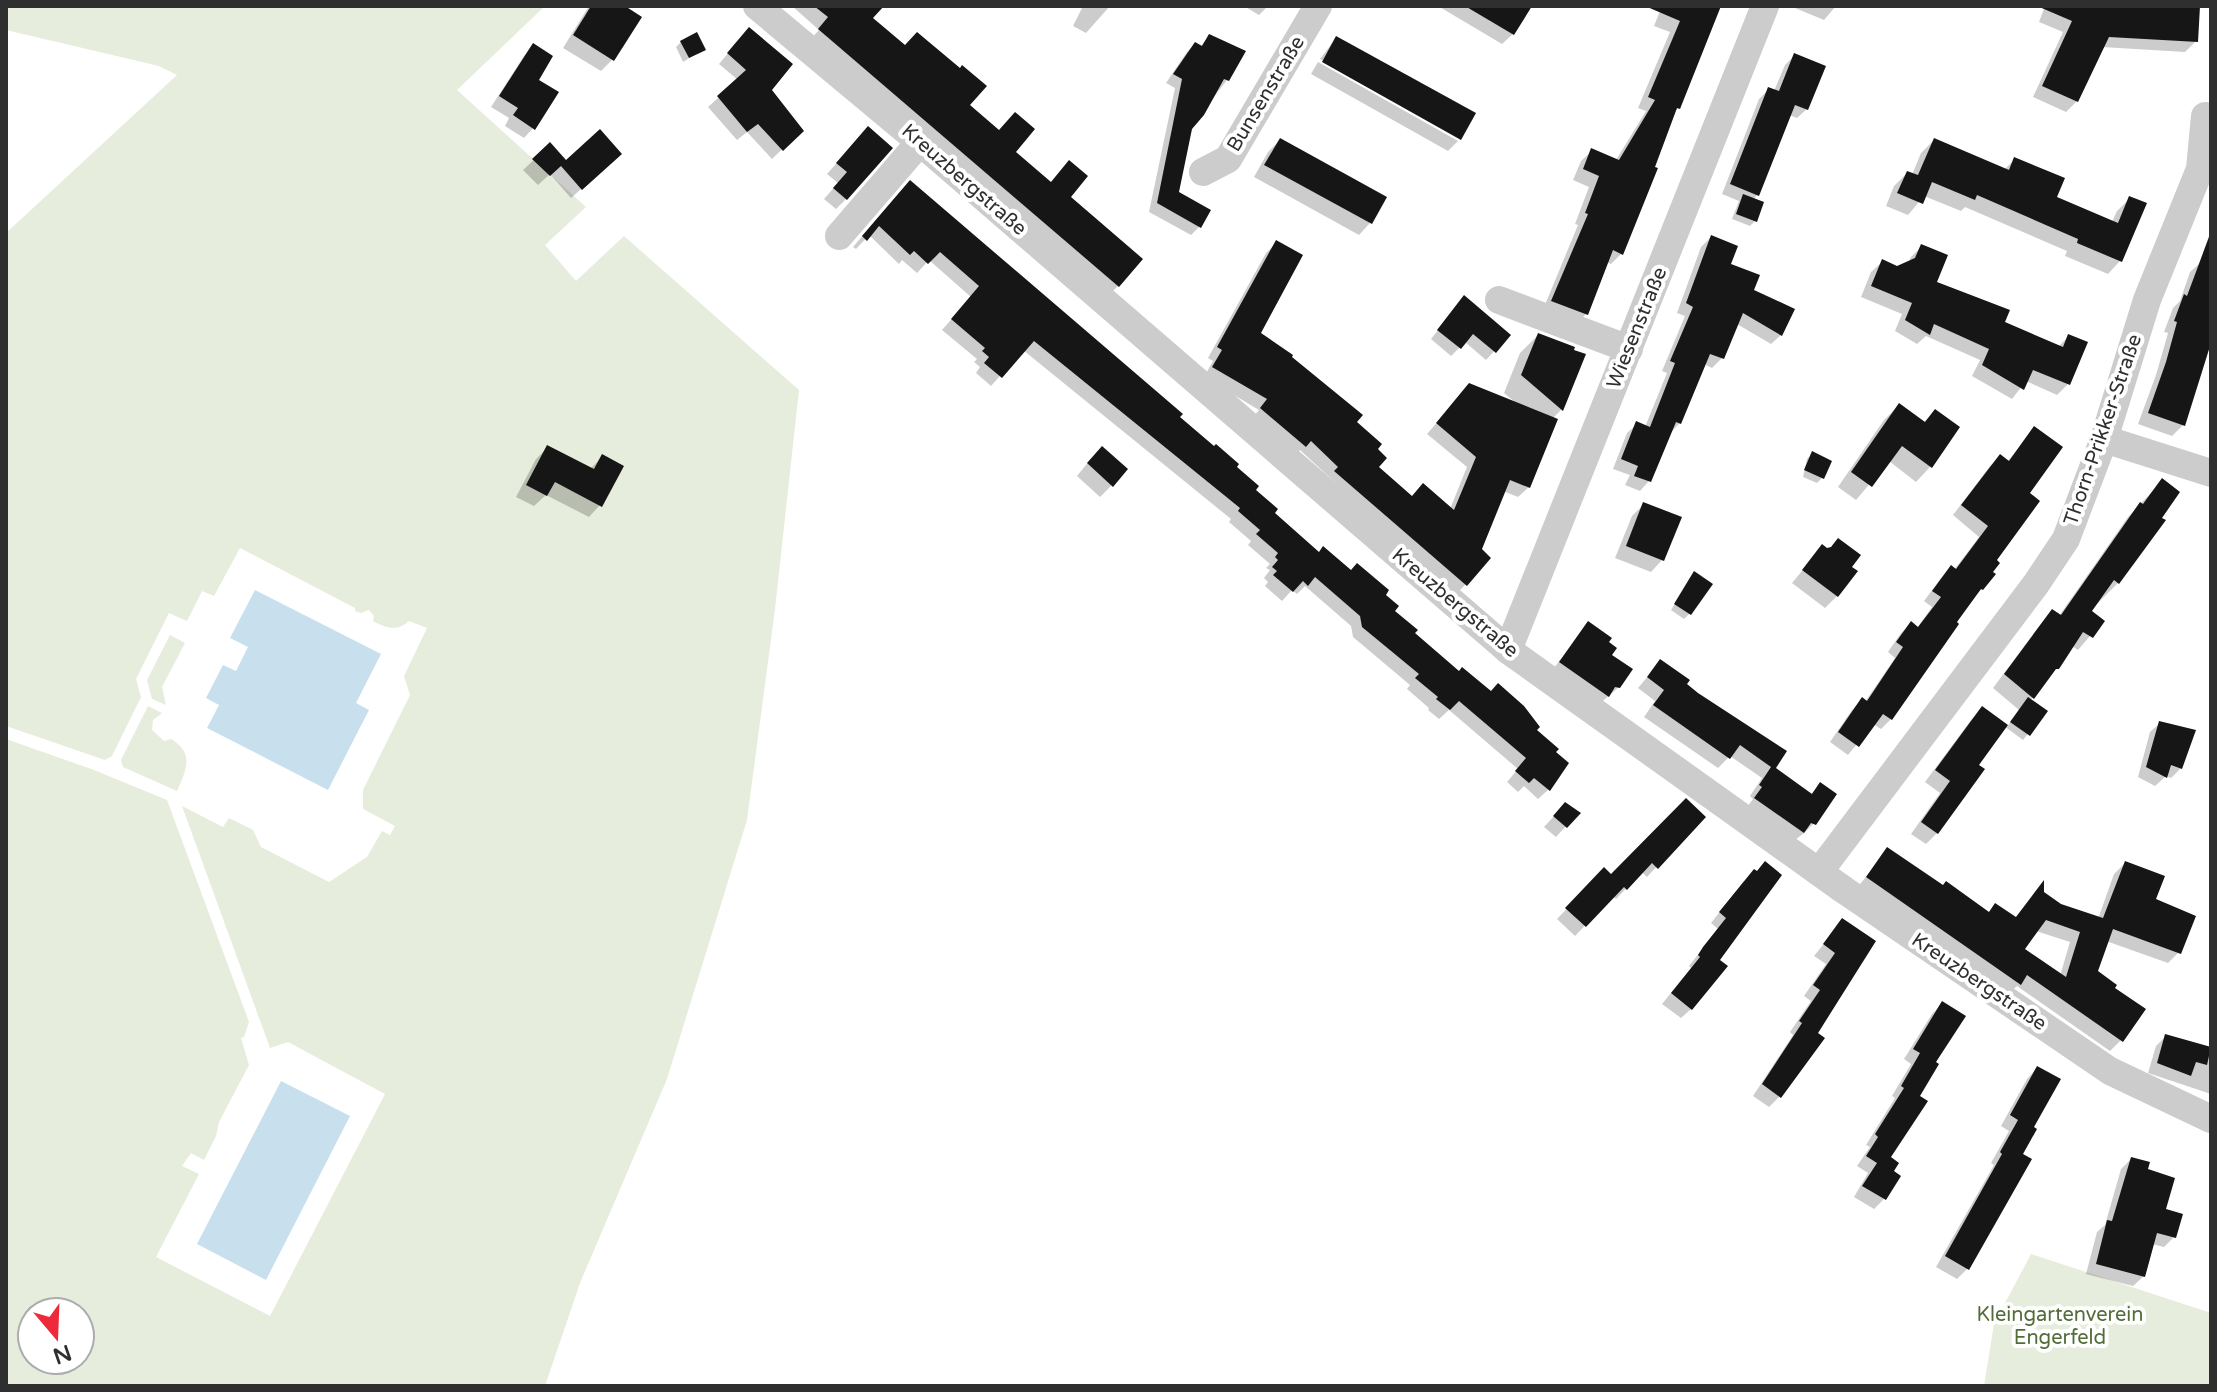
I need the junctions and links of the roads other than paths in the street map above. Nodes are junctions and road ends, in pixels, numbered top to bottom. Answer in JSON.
{"nodes":[{"id":1,"x":757,"y":6,"type":"edge"},
{"id":2,"x":1318,"y":6,"type":"edge"},
{"id":3,"x":1765,"y":6,"type":"edge"},
{"id":4,"x":2211,"y":118,"type":"edge"},
{"id":5,"x":920,"y":142,"type":"junction"},
{"id":6,"x":1203,"y":172,"type":"dead end"},
{"id":7,"x":839,"y":236,"type":"dead end"},
{"id":8,"x":1499,"y":300,"type":"dead end"},
{"id":9,"x":1629,"y":349,"type":"junction"},
{"id":10,"x":2104,"y":439,"type":"junction"},
{"id":11,"x":2211,"y":473,"type":"edge"},
{"id":12,"x":1508,"y":650,"type":"junction"},
{"id":13,"x":1819,"y":872,"type":"junction"},
{"id":14,"x":2211,"y":1119,"type":"edge"}],
"edges":[{"from":1,"to":5,"type":"street","name":"Kreuzbergstraße"},
{"from":2,"to":6,"type":"street","name":"Bunsenstraße"},
{"from":3,"to":9,"type":"street","name":"Wiesenstraße"},
{"from":4,"to":10,"type":"street","name":"Thorn-Prikker-Straße"},
{"from":5,"to":7,"type":"street"},
{"from":5,"to":12,"type":"street","name":"Kreuzbergstraße"},
{"from":8,"to":9,"type":"street"},
{"from":9,"to":12,"type":"street","name":"Wiesenstraße"},
{"from":10,"to":11,"type":"street"},
{"from":10,"to":13,"type":"street","name":"Thorn-Prikker-Straße"},
{"from":12,"to":13,"type":"street","name":"Kreuzbergstraße"},
{"from":13,"to":14,"type":"street","name":"Kreuzbergstraße"}]}
